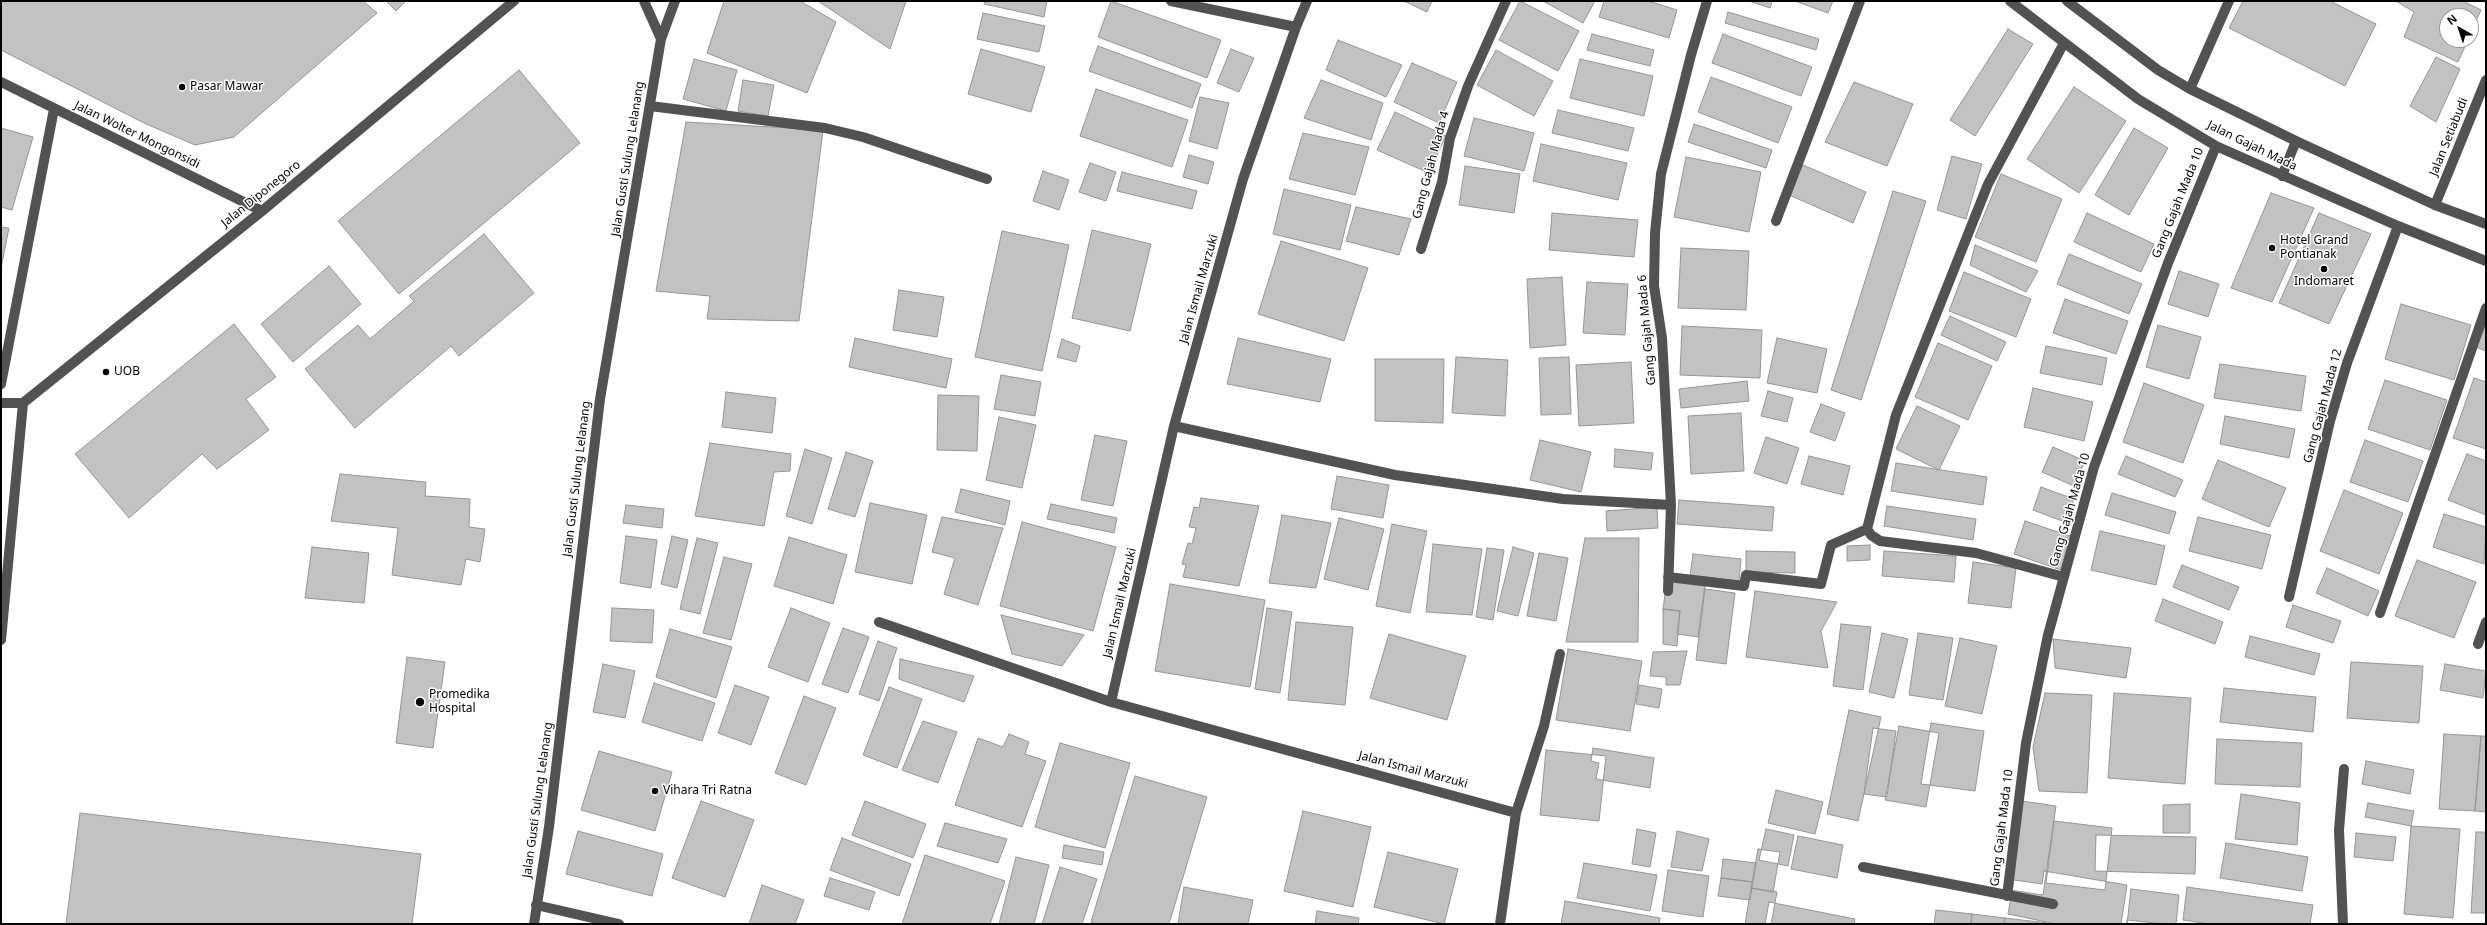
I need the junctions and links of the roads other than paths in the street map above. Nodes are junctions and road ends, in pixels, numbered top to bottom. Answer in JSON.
{"nodes":[{"id":1,"x":514,"y":1,"type":"edge"},
{"id":2,"x":644,"y":1,"type":"edge"},
{"id":3,"x":675,"y":1,"type":"edge"},
{"id":4,"x":1171,"y":1,"type":"edge"},
{"id":5,"x":1307,"y":1,"type":"edge"},
{"id":6,"x":1506,"y":1,"type":"edge"},
{"id":7,"x":1707,"y":1,"type":"edge"},
{"id":8,"x":1860,"y":1,"type":"edge"},
{"id":9,"x":2010,"y":1,"type":"edge"},
{"id":10,"x":2067,"y":1,"type":"edge"},
{"id":11,"x":2229,"y":1,"type":"edge"},
{"id":12,"x":1296,"y":27,"type":"junction"},
{"id":13,"x":661,"y":39,"type":"junction"},
{"id":14,"x":2064,"y":43,"type":"junction"},
{"id":15,"x":2486,"y":80,"type":"edge"},
{"id":16,"x":1,"y":82,"type":"edge"},
{"id":17,"x":2190,"y":89,"type":"junction"},
{"id":18,"x":650,"y":106,"type":"junction"},
{"id":19,"x":54,"y":109,"type":"junction"},
{"id":20,"x":2296,"y":141,"type":"junction"},
{"id":21,"x":2216,"y":146,"type":"junction"},
{"id":22,"x":2282,"y":176,"type":"junction"},
{"id":23,"x":987,"y":179,"type":"dead end"},
{"id":24,"x":2435,"y":205,"type":"junction"},
{"id":25,"x":262,"y":211,"type":"junction"},
{"id":26,"x":1776,"y":221,"type":"dead end"},
{"id":27,"x":2486,"y":224,"type":"edge"},
{"id":28,"x":2398,"y":226,"type":"junction"},
{"id":29,"x":1421,"y":249,"type":"dead end"},
{"id":30,"x":2486,"y":262,"type":"edge"},
{"id":31,"x":2486,"y":308,"type":"edge"},
{"id":32,"x":1,"y":384,"type":"edge"},
{"id":33,"x":1,"y":403,"type":"edge"},
{"id":34,"x":23,"y":403,"type":"junction"},
{"id":35,"x":1174,"y":426,"type":"junction"},
{"id":36,"x":1671,"y":505,"type":"junction"},
{"id":37,"x":1867,"y":528,"type":"junction"},
{"id":38,"x":1668,"y":577,"type":"junction"},
{"id":39,"x":2064,"y":577,"type":"junction"},
{"id":40,"x":1668,"y":591,"type":"dead end"},
{"id":41,"x":2289,"y":597,"type":"dead end"},
{"id":42,"x":2380,"y":613,"type":"dead end"},
{"id":43,"x":879,"y":622,"type":"dead end"},
{"id":44,"x":2486,"y":622,"type":"edge"},
{"id":45,"x":1,"y":640,"type":"edge"},
{"id":46,"x":2478,"y":644,"type":"dead end"},
{"id":47,"x":1560,"y":654,"type":"dead end"},
{"id":48,"x":1111,"y":702,"type":"junction"},
{"id":49,"x":2344,"y":770,"type":"dead end"},
{"id":50,"x":1516,"y":813,"type":"junction"},
{"id":51,"x":1864,"y":868,"type":"dead end"},
{"id":52,"x":2007,"y":896,"type":"junction"},
{"id":53,"x":2053,"y":904,"type":"dead end"},
{"id":54,"x":536,"y":905,"type":"junction"},
{"id":55,"x":534,"y":924,"type":"edge"},
{"id":56,"x":619,"y":924,"type":"edge"},
{"id":57,"x":1500,"y":924,"type":"edge"},
{"id":58,"x":2343,"y":924,"type":"edge"}],
"edges":[{"from":1,"to":25,"type":"street","name":"Jalan Diponegoro"},
{"from":2,"to":13,"type":"street"},
{"from":3,"to":13,"type":"street","name":"Jalan Gusti Sulung Lelanang"},
{"from":4,"to":12,"type":"street"},
{"from":5,"to":12,"type":"street","name":"Jalan Ismail Marzuki"},
{"from":6,"to":29,"type":"street","name":"Gang Gajah Mada 4"},
{"from":7,"to":36,"type":"street","name":"Gang Gajah Mada 6"},
{"from":8,"to":26,"type":"street"},
{"from":9,"to":14,"type":"street","name":"Jalan Gajah Mada"},
{"from":10,"to":17,"type":"street","name":"Jalan Gajah Mada"},
{"from":11,"to":17,"type":"street"},
{"from":12,"to":35,"type":"street","name":"Jalan Ismail Marzuki"},
{"from":13,"to":18,"type":"street","name":"Jalan Gusti Sulung Lelanang"},
{"from":14,"to":21,"type":"street","name":"Jalan Gajah Mada"},
{"from":14,"to":37,"type":"street"},
{"from":15,"to":24,"type":"street","name":"Jalan Setiabudi"},
{"from":16,"to":19,"type":"street","name":"Jalan Wolter Mongonsidi"},
{"from":17,"to":20,"type":"street","name":"Jalan Gajah Mada"},
{"from":18,"to":23,"type":"street"},
{"from":18,"to":54,"type":"street","name":"Jalan Gusti Sulung Lelanang"},
{"from":19,"to":25,"type":"street","name":"Jalan Wolter Mongonsidi"},
{"from":19,"to":32,"type":"street"},
{"from":20,"to":22,"type":"street"},
{"from":20,"to":24,"type":"street","name":"Jalan Gajah Mada"},
{"from":21,"to":22,"type":"street","name":"Jalan Gajah Mada"},
{"from":21,"to":39,"type":"street","name":"Gang Gajah Mada 10"},
{"from":22,"to":28,"type":"street","name":"Jalan Gajah Mada"},
{"from":24,"to":27,"type":"street","name":"Jalan Gajah Mada"},
{"from":25,"to":34,"type":"street","name":"Jalan Diponegoro"},
{"from":28,"to":30,"type":"street","name":"Jalan Gajah Mada"},
{"from":28,"to":41,"type":"street","name":"Gang Gajah Mada 12"},
{"from":31,"to":42,"type":"street"},
{"from":33,"to":34,"type":"street"},
{"from":34,"to":45,"type":"street"},
{"from":35,"to":36,"type":"street"},
{"from":35,"to":48,"type":"street","name":"Jalan Ismail Marzuki"},
{"from":36,"to":38,"type":"street","name":"Gang Gajah Mada 6"},
{"from":37,"to":38,"type":"street"},
{"from":37,"to":39,"type":"street"},
{"from":38,"to":40,"type":"street","name":"Gang Gajah Mada 6"},
{"from":39,"to":52,"type":"street","name":"Gang Gajah Mada 10"},
{"from":43,"to":48,"type":"street"},
{"from":44,"to":46,"type":"street"},
{"from":47,"to":50,"type":"street"},
{"from":48,"to":50,"type":"street","name":"Jalan Ismail Marzuki"},
{"from":49,"to":58,"type":"street"},
{"from":50,"to":57,"type":"street"},
{"from":51,"to":52,"type":"street"},
{"from":52,"to":53,"type":"street"},
{"from":54,"to":55,"type":"street","name":"Jalan Gusti Sulung Lelanang"},
{"from":54,"to":56,"type":"street"}]}
